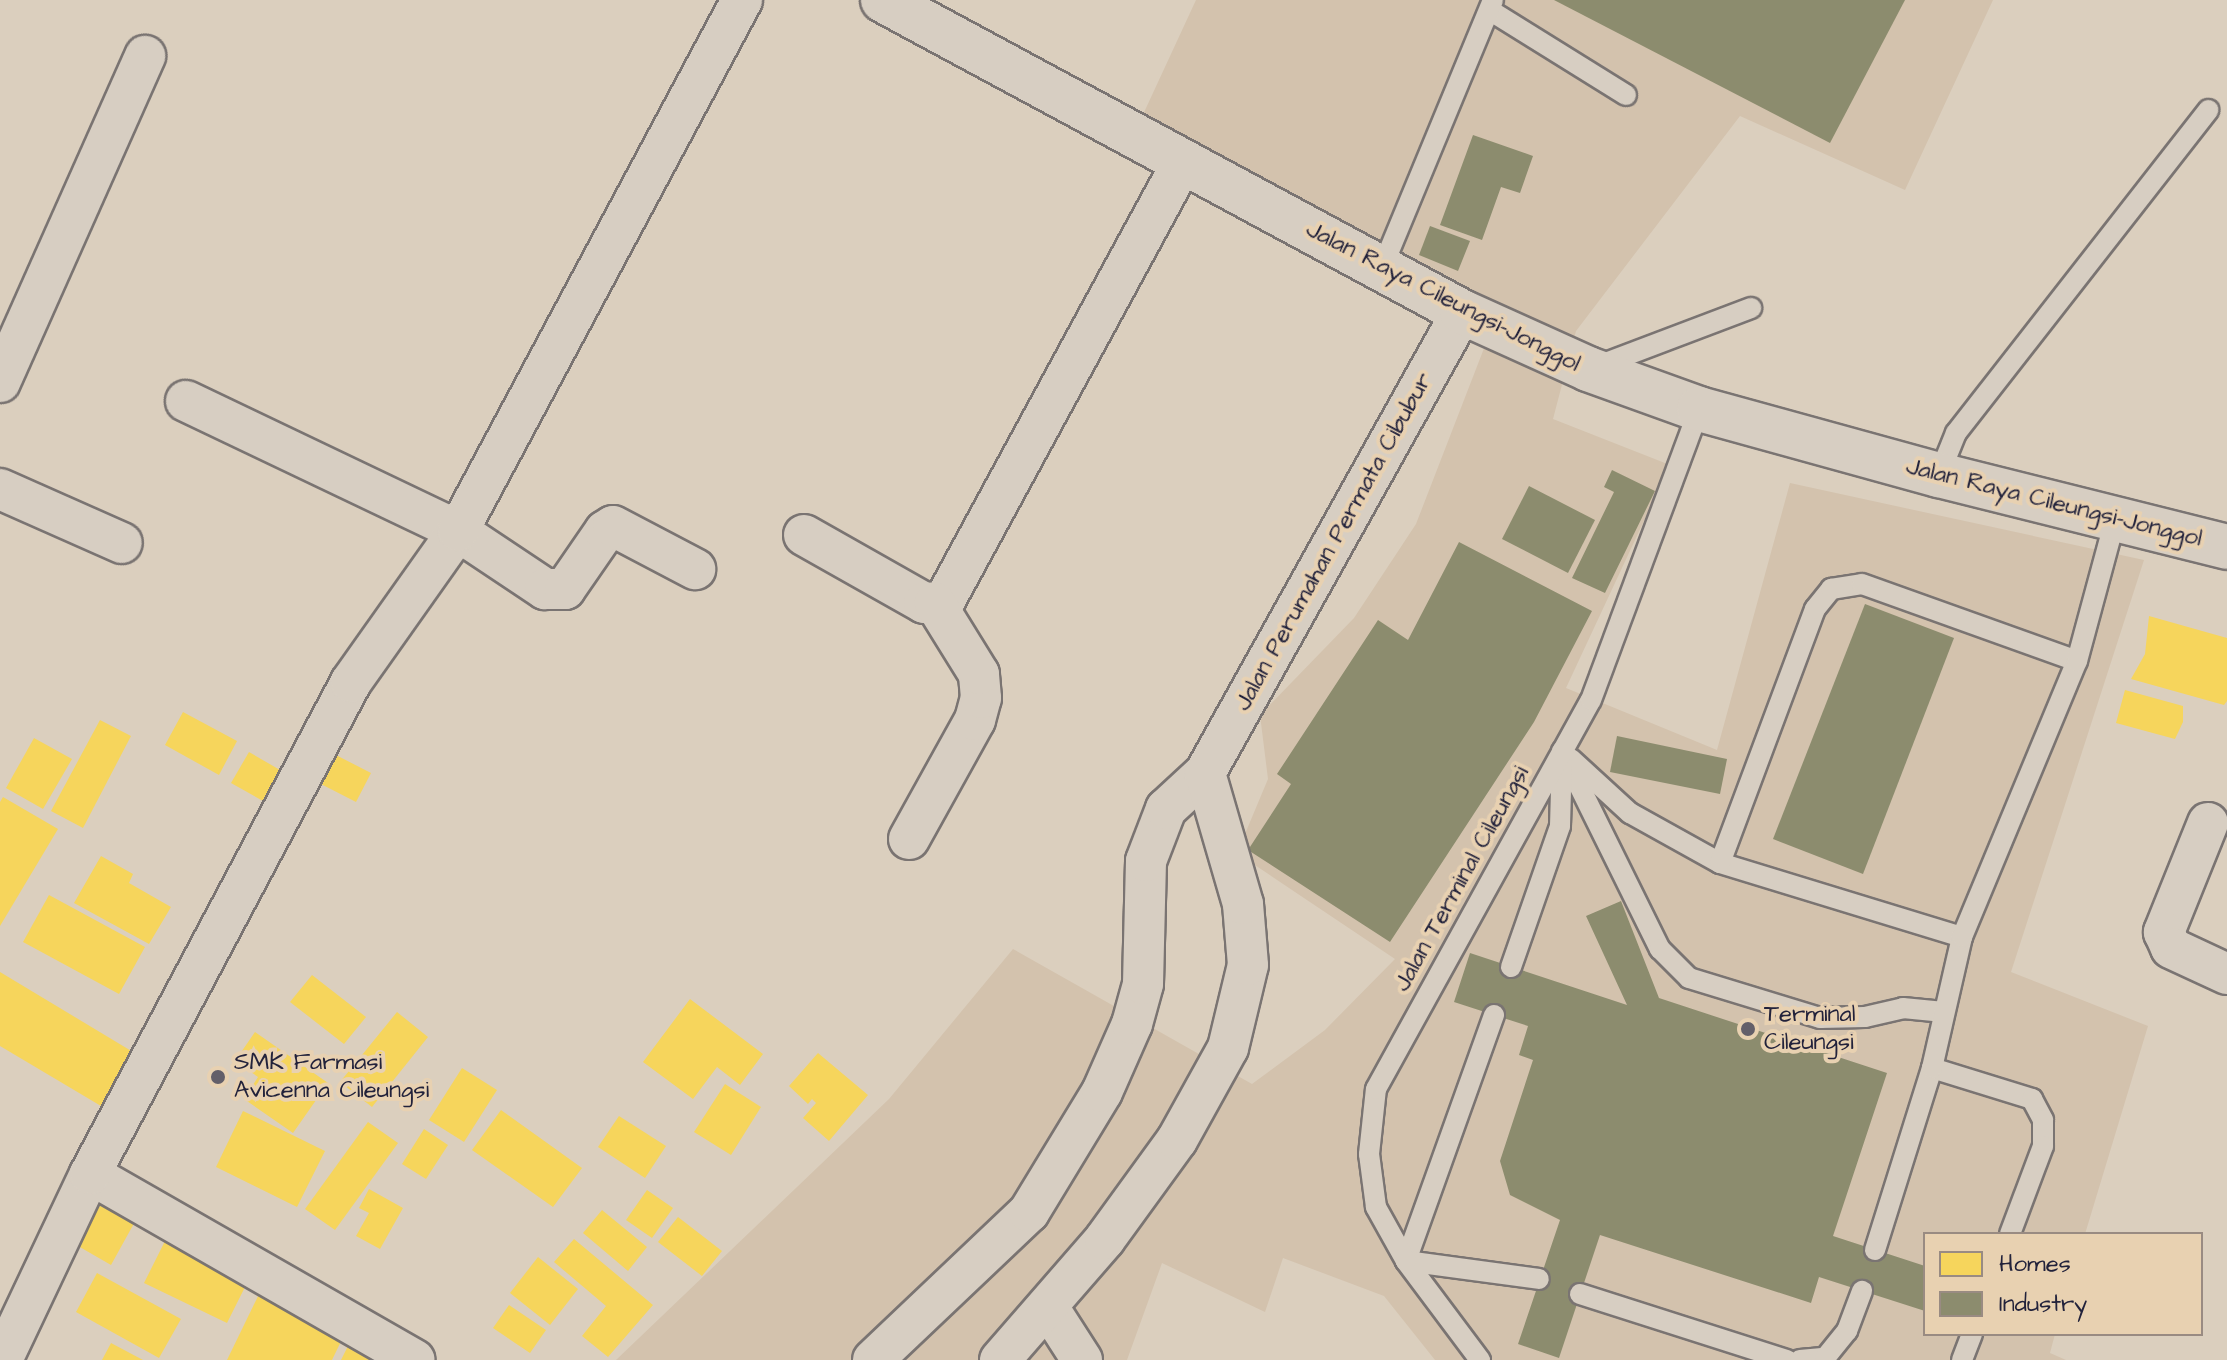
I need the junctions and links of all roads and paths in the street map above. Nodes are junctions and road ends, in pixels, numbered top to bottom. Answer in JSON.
{"nodes":[{"id":1,"x":742,"y":0,"type":"edge"},
{"id":2,"x":883,"y":0,"type":"edge"},
{"id":3,"x":1492,"y":6,"type":"edge"},
{"id":4,"x":145,"y":56,"type":"dead end"},
{"id":5,"x":1626,"y":95,"type":"dead end"},
{"id":6,"x":2208,"y":110,"type":"dead end"},
{"id":7,"x":1182,"y":163,"type":"junction"},
{"id":8,"x":1382,"y":268,"type":"junction"},
{"id":9,"x":1751,"y":308,"type":"dead end"},
{"id":10,"x":1462,"y":312,"type":"junction"},
{"id":11,"x":1588,"y":369,"type":"junction"},
{"id":12,"x":0,"y":382,"type":"edge"},
{"id":13,"x":186,"y":401,"type":"dead end"},
{"id":14,"x":1699,"y":409,"type":"junction"},
{"id":15,"x":1939,"y":475,"type":"junction"},
{"id":16,"x":0,"y":489,"type":"edge"},
{"id":17,"x":2115,"y":520,"type":"junction"},
{"id":18,"x":458,"y":531,"type":"junction"},
{"id":19,"x":804,"y":535,"type":"dead end"},
{"id":20,"x":122,"y":543,"type":"dead end"},
{"id":21,"x":2227,"y":547,"type":"edge"},
{"id":22,"x":695,"y":569,"type":"dead end"},
{"id":23,"x":935,"y":603,"type":"junction"},
{"id":24,"x":2077,"y":661,"type":"junction"},
{"id":25,"x":1562,"y":751,"type":"junction"},
{"id":26,"x":1205,"y":773,"type":"junction"},
{"id":27,"x":2208,"y":823,"type":"dead end"},
{"id":28,"x":909,"y":839,"type":"dead end"},
{"id":29,"x":1720,"y":863,"type":"junction"},
{"id":30,"x":1962,"y":937,"type":"junction"},
{"id":31,"x":1511,"y":967,"type":"dead end"},
{"id":32,"x":2227,"y":974,"type":"edge"},
{"id":33,"x":1944,"y":1012,"type":"junction"},
{"id":34,"x":1494,"y":1015,"type":"dead end"},
{"id":35,"x":1932,"y":1068,"type":"junction"},
{"id":36,"x":90,"y":1174,"type":"junction"},
{"id":37,"x":2011,"y":1232,"type":"edge"},
{"id":38,"x":1875,"y":1250,"type":"dead end"},
{"id":39,"x":1406,"y":1261,"type":"junction"},
{"id":40,"x":1539,"y":1279,"type":"dead end"},
{"id":41,"x":1862,"y":1291,"type":"dead end"},
{"id":42,"x":1580,"y":1294,"type":"dead end"},
{"id":43,"x":1048,"y":1307,"type":"junction"},
{"id":44,"x":1971,"y":1336,"type":"edge"},
{"id":45,"x":1826,"y":1359,"type":"edge"},
{"id":46,"x":2,"y":1360,"type":"edge"},
{"id":47,"x":415,"y":1360,"type":"edge"},
{"id":48,"x":873,"y":1360,"type":"edge"},
{"id":49,"x":1000,"y":1360,"type":"edge"},
{"id":50,"x":1082,"y":1360,"type":"edge"},
{"id":51,"x":1480,"y":1360,"type":"edge"},
{"id":52,"x":1787,"y":1360,"type":"edge"},
{"id":53,"x":1800,"y":1360,"type":"edge"},
{"id":54,"x":1962,"y":1360,"type":"edge"}],
"edges":[{"from":1,"to":18,"type":"street"},
{"from":2,"to":7,"type":"main road","name":"Jalan Raya Cileungsi-Jonggol"},
{"from":3,"to":5,"type":"lane"},
{"from":3,"to":8,"type":"lane"},
{"from":4,"to":12,"type":"street"},
{"from":6,"to":15,"type":"lane"},
{"from":7,"to":8,"type":"main road","name":"Jalan Raya Cileungsi-Jonggol"},
{"from":7,"to":23,"type":"street"},
{"from":8,"to":10,"type":"main road","name":"Jalan Raya Cileungsi-Jonggol"},
{"from":9,"to":11,"type":"lane"},
{"from":10,"to":11,"type":"main road","name":"Jalan Raya Cileungsi-Jonggol"},
{"from":10,"to":26,"type":"street","name":"Jalan Perumahan Permata Cibubur"},
{"from":11,"to":14,"type":"main road","name":"Jalan Raya Cileungsi-Jonggol"},
{"from":13,"to":18,"type":"street"},
{"from":14,"to":15,"type":"main road","name":"Jalan Raya Cileungsi-Jonggol"},
{"from":14,"to":25,"type":"lane","name":"Jalan Terminal Cileungsi"},
{"from":15,"to":17,"type":"main road","name":"Jalan Raya Cileungsi-Jonggol"},
{"from":16,"to":20,"type":"street"},
{"from":17,"to":21,"type":"main road","name":"Jalan Raya Cileungsi-Jonggol"},
{"from":17,"to":24,"type":"lane"},
{"from":18,"to":22,"type":"street"},
{"from":18,"to":36,"type":"street"},
{"from":19,"to":23,"type":"street"},
{"from":23,"to":28,"type":"street"},
{"from":24,"to":29,"type":"lane"},
{"from":24,"to":30,"type":"lane"},
{"from":25,"to":29,"type":"lane"},
{"from":25,"to":31,"type":"lane"},
{"from":25,"to":33,"type":"lane"},
{"from":25,"to":39,"type":"lane","name":"Jalan Terminal Cileungsi"},
{"from":26,"to":43,"type":"street"},
{"from":26,"to":48,"type":"street","name":"Jalan Perumahan Permata Cibubur"},
{"from":27,"to":32,"type":"street"},
{"from":29,"to":30,"type":"lane"},
{"from":30,"to":33,"type":"lane"},
{"from":33,"to":35,"type":"lane"},
{"from":34,"to":39,"type":"lane"},
{"from":35,"to":37,"type":"lane"},
{"from":35,"to":38,"type":"lane"},
{"from":36,"to":46,"type":"street"},
{"from":36,"to":47,"type":"street"},
{"from":39,"to":40,"type":"lane"},
{"from":39,"to":51,"type":"lane","name":"Jalan Terminal Cileungsi"},
{"from":41,"to":45,"type":"lane"},
{"from":42,"to":52,"type":"lane"},
{"from":43,"to":49,"type":"street"},
{"from":43,"to":50,"type":"street"},
{"from":44,"to":54,"type":"lane"},
{"from":45,"to":53,"type":"lane"}]}
